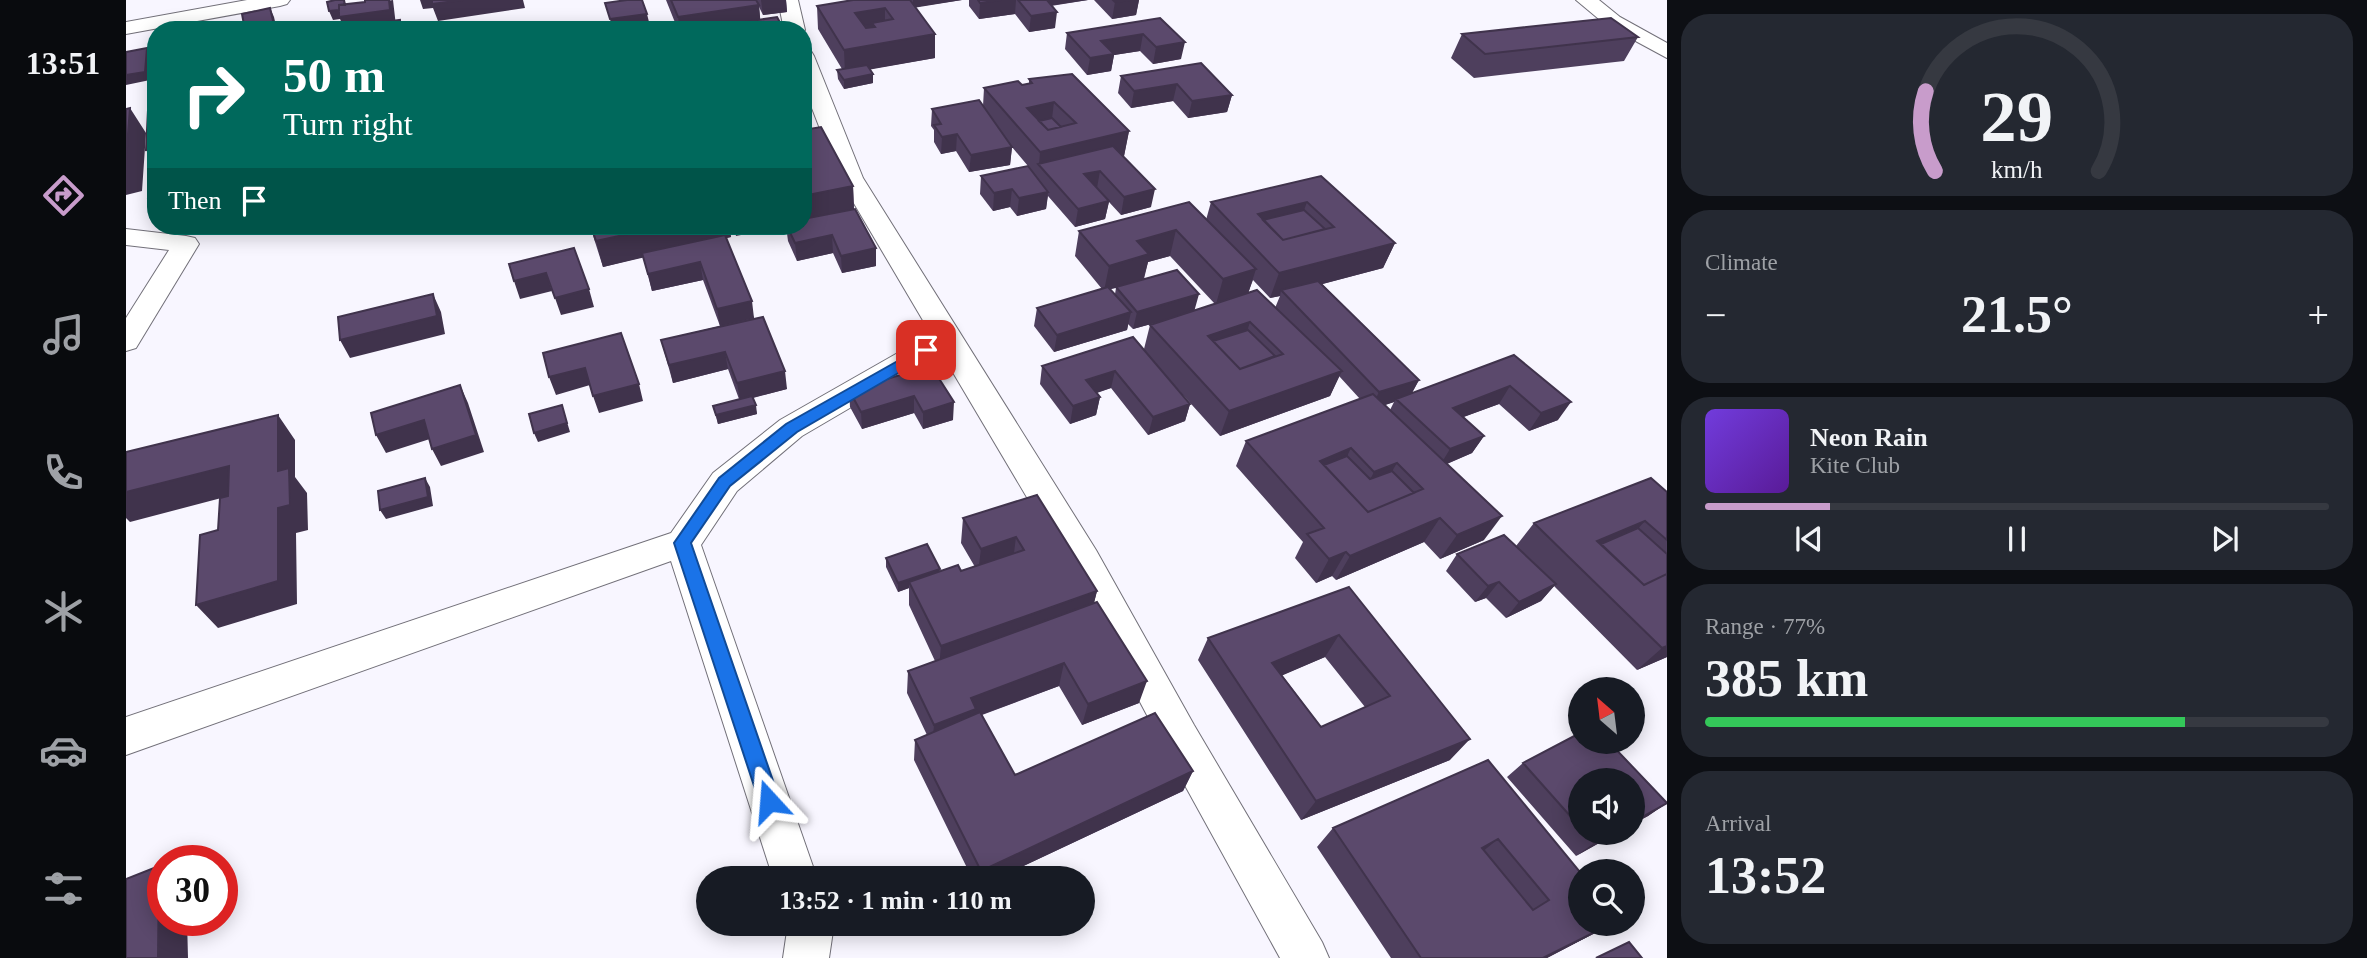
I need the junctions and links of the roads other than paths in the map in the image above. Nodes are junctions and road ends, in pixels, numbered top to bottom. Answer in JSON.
{"nodes":[{"id":1,"x":280,"y":0,"type":"edge"},
{"id":2,"x":788,"y":0,"type":"edge"},
{"id":3,"x":1586,"y":0,"type":"edge"},
{"id":4,"x":160,"y":21,"type":"edge"},
{"id":5,"x":792,"y":21,"type":"edge"},
{"id":6,"x":147,"y":23,"type":"edge"},
{"id":7,"x":126,"y":27,"type":"edge"},
{"id":8,"x":1667,"y":52,"type":"edge"},
{"id":9,"x":812,"y":79,"type":"edge"},
{"id":10,"x":126,"y":237,"type":"edge"},
{"id":11,"x":948,"y":337,"type":"junction"},
{"id":12,"x":126,"y":341,"type":"edge"},
{"id":13,"x":683,"y":543,"type":"junction"},
{"id":14,"x":126,"y":736,"type":"edge"},
{"id":15,"x":791,"y":866,"type":"edge"},
{"id":16,"x":809,"y":936,"type":"edge"},
{"id":17,"x":806,"y":958,"type":"edge"},
{"id":18,"x":1306,"y":958,"type":"edge"}],
"edges":[{"from":1,"to":4,"type":"street"},
{"from":2,"to":5,"type":"street"},
{"from":3,"to":8,"type":"street"},
{"from":6,"to":7,"type":"street"},
{"from":9,"to":11,"type":"street"},
{"from":10,"to":12,"type":"street"},
{"from":11,"to":13,"type":"street"},
{"from":11,"to":18,"type":"street"},
{"from":13,"to":14,"type":"street"},
{"from":13,"to":15,"type":"street"},
{"from":16,"to":17,"type":"street"}]}
